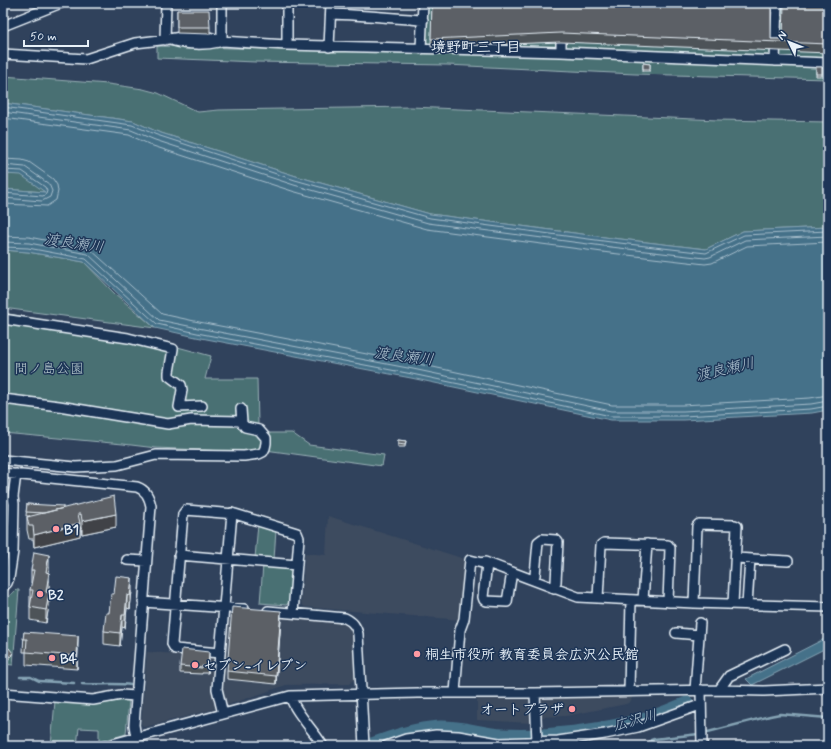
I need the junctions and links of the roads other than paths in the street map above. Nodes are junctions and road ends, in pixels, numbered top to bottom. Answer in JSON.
{"nodes":[{"id":1,"x":61,"y":3,"type":"edge"},
{"id":2,"x":166,"y":3,"type":"edge"},
{"id":3,"x":222,"y":3,"type":"edge"},
{"id":4,"x":287,"y":3,"type":"edge"},
{"id":5,"x":331,"y":3,"type":"edge"},
{"id":6,"x":423,"y":3,"type":"edge"},
{"id":7,"x":777,"y":3,"type":"edge"},
{"id":8,"x":36,"y":7,"type":"edge"},
{"id":9,"x":331,"y":14,"type":"junction"},
{"id":10,"x":423,"y":20,"type":"junction"},
{"id":11,"x":3,"y":26,"type":"edge"},
{"id":12,"x":167,"y":40,"type":"junction"},
{"id":13,"x":222,"y":41,"type":"junction"},
{"id":14,"x":561,"y":42,"type":"edge"},
{"id":15,"x":288,"y":45,"type":"junction"},
{"id":16,"x":329,"y":47,"type":"junction"},
{"id":17,"x":421,"y":49,"type":"junction"},
{"id":18,"x":561,"y":52,"type":"junction"},
{"id":19,"x":7,"y":54,"type":"edge"},
{"id":20,"x":86,"y":59,"type":"junction"},
{"id":21,"x":775,"y":62,"type":"junction"},
{"id":22,"x":96,"y":63,"type":"dead end"},
{"id":23,"x":828,"y":63,"type":"edge"},
{"id":24,"x":3,"y":320,"type":"edge"},
{"id":25,"x":3,"y":399,"type":"edge"},
{"id":26,"x":202,"y":406,"type":"dead end"},
{"id":27,"x":179,"y":407,"type":"junction"},
{"id":28,"x":241,"y":409,"type":"dead end"},
{"id":29,"x":241,"y":420,"type":"junction"},
{"id":30,"x":175,"y":422,"type":"junction"},
{"id":31,"x":3,"y":460,"type":"edge"},
{"id":32,"x":3,"y":473,"type":"edge"},
{"id":33,"x":16,"y":474,"type":"junction"},
{"id":34,"x":232,"y":513,"type":"junction"},
{"id":35,"x":647,"y":544,"type":"junction"},
{"id":36,"x":179,"y":555,"type":"junction"},
{"id":37,"x":736,"y":558,"type":"junction"},
{"id":38,"x":228,"y":559,"type":"junction"},
{"id":39,"x":750,"y":559,"type":"junction"},
{"id":40,"x":127,"y":560,"type":"dead end"},
{"id":41,"x":146,"y":561,"type":"junction"},
{"id":42,"x":788,"y":561,"type":"dead end"},
{"id":43,"x":486,"y":563,"type":"junction"},
{"id":44,"x":297,"y":564,"type":"junction"},
{"id":45,"x":512,"y":572,"type":"junction"},
{"id":46,"x":533,"y":580,"type":"junction"},
{"id":47,"x":3,"y":587,"type":"edge"},
{"id":48,"x":554,"y":589,"type":"junction"},
{"id":49,"x":598,"y":598,"type":"junction"},
{"id":50,"x":631,"y":600,"type":"junction"},
{"id":51,"x":643,"y":600,"type":"junction"},
{"id":52,"x":143,"y":602,"type":"junction"},
{"id":53,"x":668,"y":602,"type":"junction"},
{"id":54,"x":694,"y":603,"type":"junction"},
{"id":55,"x":175,"y":604,"type":"junction"},
{"id":56,"x":733,"y":604,"type":"junction"},
{"id":57,"x":747,"y":605,"type":"junction"},
{"id":58,"x":828,"y":607,"type":"edge"},
{"id":59,"x":223,"y":608,"type":"junction"},
{"id":60,"x":293,"y":613,"type":"junction"},
{"id":61,"x":700,"y":622,"type":"dead end"},
{"id":62,"x":676,"y":633,"type":"dead end"},
{"id":63,"x":699,"y":635,"type":"junction"},
{"id":64,"x":785,"y":649,"type":"dead end"},
{"id":65,"x":220,"y":653,"type":"junction"},
{"id":66,"x":828,"y":688,"type":"edge"},
{"id":67,"x":698,"y":690,"type":"junction"},
{"id":68,"x":719,"y":690,"type":"junction"},
{"id":69,"x":629,"y":691,"type":"junction"},
{"id":70,"x":3,"y":693,"type":"edge"},
{"id":71,"x":454,"y":693,"type":"junction"},
{"id":72,"x":535,"y":693,"type":"junction"},
{"id":73,"x":360,"y":694,"type":"junction"},
{"id":74,"x":136,"y":696,"type":"junction"},
{"id":75,"x":290,"y":696,"type":"junction"},
{"id":76,"x":700,"y":705,"type":"junction"},
{"id":77,"x":224,"y":714,"type":"junction"},
{"id":78,"x":136,"y":737,"type":"junction"},
{"id":79,"x":537,"y":741,"type":"junction"},
{"id":80,"x":364,"y":742,"type":"edge"},
{"id":81,"x":105,"y":746,"type":"edge"},
{"id":82,"x":323,"y":746,"type":"edge"},
{"id":83,"x":386,"y":746,"type":"edge"},
{"id":84,"x":702,"y":746,"type":"edge"}],
"edges":[{"from":1,"to":8,"type":"street"},
{"from":2,"to":12,"type":"street"},
{"from":3,"to":13,"type":"street"},
{"from":4,"to":15,"type":"street"},
{"from":5,"to":9,"type":"street"},
{"from":6,"to":10,"type":"street"},
{"from":7,"to":21,"type":"street"},
{"from":8,"to":11,"type":"street"},
{"from":9,"to":10,"type":"street"},
{"from":9,"to":16,"type":"street"},
{"from":10,"to":17,"type":"street"},
{"from":12,"to":13,"type":"street"},
{"from":12,"to":20,"type":"street"},
{"from":13,"to":15,"type":"street"},
{"from":14,"to":18,"type":"street"},
{"from":15,"to":16,"type":"street"},
{"from":16,"to":17,"type":"street"},
{"from":17,"to":18,"type":"street"},
{"from":18,"to":21,"type":"street"},
{"from":19,"to":20,"type":"street"},
{"from":20,"to":22,"type":"street"},
{"from":21,"to":23,"type":"street"},
{"from":24,"to":27,"type":"street"},
{"from":25,"to":30,"type":"street"},
{"from":26,"to":27,"type":"street"},
{"from":27,"to":30,"type":"street"},
{"from":28,"to":29,"type":"street"},
{"from":29,"to":30,"type":"street"},
{"from":29,"to":31,"type":"street"},
{"from":32,"to":33,"type":"street"},
{"from":33,"to":41,"type":"street"},
{"from":33,"to":47,"type":"street"},
{"from":34,"to":36,"type":"street"},
{"from":34,"to":38,"type":"street"},
{"from":34,"to":44,"type":"street"},
{"from":35,"to":49,"type":"street"},
{"from":35,"to":51,"type":"street"},
{"from":35,"to":53,"type":"street"},
{"from":36,"to":38,"type":"street"},
{"from":36,"to":55,"type":"street"},
{"from":37,"to":39,"type":"street"},
{"from":37,"to":54,"type":"street"},
{"from":37,"to":56,"type":"street"},
{"from":38,"to":44,"type":"street"},
{"from":38,"to":59,"type":"street"},
{"from":39,"to":42,"type":"street"},
{"from":39,"to":57,"type":"street"},
{"from":40,"to":41,"type":"street"},
{"from":41,"to":52,"type":"street"},
{"from":43,"to":45,"type":"street"},
{"from":43,"to":45,"type":"street"},
{"from":43,"to":71,"type":"street"},
{"from":44,"to":60,"type":"street"},
{"from":45,"to":46,"type":"street"},
{"from":46,"to":48,"type":"street"},
{"from":46,"to":48,"type":"street"},
{"from":48,"to":49,"type":"street"},
{"from":49,"to":50,"type":"street"},
{"from":50,"to":51,"type":"street"},
{"from":50,"to":69,"type":"street"},
{"from":51,"to":53,"type":"street"},
{"from":52,"to":55,"type":"street"},
{"from":52,"to":74,"type":"street"},
{"from":53,"to":54,"type":"street"},
{"from":54,"to":56,"type":"street"},
{"from":55,"to":59,"type":"street"},
{"from":55,"to":65,"type":"street"},
{"from":56,"to":57,"type":"street"},
{"from":57,"to":58,"type":"street"},
{"from":59,"to":60,"type":"street"},
{"from":59,"to":65,"type":"street"},
{"from":60,"to":73,"type":"street"},
{"from":61,"to":63,"type":"street"},
{"from":62,"to":63,"type":"street"},
{"from":63,"to":67,"type":"street"},
{"from":64,"to":68,"type":"street"},
{"from":65,"to":77,"type":"street"},
{"from":66,"to":68,"type":"street"},
{"from":67,"to":68,"type":"street"},
{"from":67,"to":69,"type":"street"},
{"from":67,"to":76,"type":"street"},
{"from":69,"to":72,"type":"street"},
{"from":70,"to":74,"type":"street"},
{"from":71,"to":72,"type":"street"},
{"from":71,"to":73,"type":"street"},
{"from":72,"to":79,"type":"street"},
{"from":73,"to":75,"type":"street"},
{"from":73,"to":80,"type":"street"},
{"from":74,"to":78,"type":"street"},
{"from":75,"to":77,"type":"street"},
{"from":75,"to":82,"type":"street"},
{"from":76,"to":79,"type":"street"},
{"from":76,"to":84,"type":"street"},
{"from":77,"to":78,"type":"street"},
{"from":78,"to":81,"type":"street"},
{"from":79,"to":83,"type":"street"}]}
